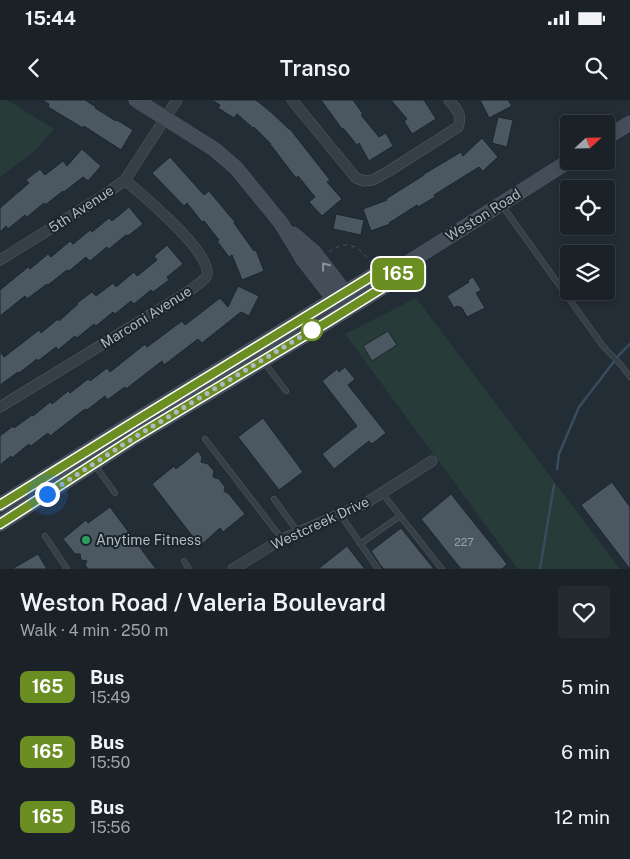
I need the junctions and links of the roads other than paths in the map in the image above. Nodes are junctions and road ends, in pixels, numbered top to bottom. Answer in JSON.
{"nodes":[{"id":1,"x":136,"y":100,"type":"edge"},
{"id":2,"x":178,"y":100,"type":"edge"},
{"id":3,"x":292,"y":100,"type":"edge"},
{"id":4,"x":449,"y":100,"type":"edge"},
{"id":5,"x":165,"y":118,"type":"junction"},
{"id":6,"x":630,"y":123,"type":"edge"},
{"id":7,"x":615,"y":132,"type":"edge"},
{"id":8,"x":560,"y":167,"type":"edge"},
{"id":9,"x":125,"y":180,"type":"junction"},
{"id":10,"x":500,"y":204,"type":"junction"},
{"id":11,"x":0,"y":260,"type":"edge"},
{"id":12,"x":398,"y":269,"type":"junction"},
{"id":13,"x":340,"y":296,"type":"junction"},
{"id":14,"x":349,"y":308,"type":"junction"},
{"id":15,"x":263,"y":360,"type":"junction"},
{"id":16,"x":630,"y":378,"type":"edge"},
{"id":17,"x":286,"y":391,"type":"dead end"},
{"id":18,"x":0,"y":407,"type":"edge"},
{"id":19,"x":205,"y":438,"type":"dead end"},
{"id":20,"x":432,"y":461,"type":"dead end"},
{"id":21,"x":93,"y":464,"type":"junction"},
{"id":22,"x":115,"y":493,"type":"dead end"},
{"id":23,"x":382,"y":493,"type":"junction"},
{"id":24,"x":274,"y":499,"type":"dead end"},
{"id":25,"x":0,"y":505,"type":"edge"},
{"id":26,"x":340,"y":514,"type":"junction"},
{"id":27,"x":400,"y":516,"type":"junction"},
{"id":28,"x":0,"y":524,"type":"edge"},
{"id":29,"x":298,"y":532,"type":"junction"},
{"id":30,"x":45,"y":536,"type":"dead end"},
{"id":31,"x":282,"y":539,"type":"junction"},
{"id":32,"x":360,"y":544,"type":"junction"},
{"id":33,"x":184,"y":561,"type":"dead end"},
{"id":34,"x":68,"y":569,"type":"edge"},
{"id":35,"x":189,"y":569,"type":"edge"},
{"id":36,"x":233,"y":569,"type":"edge"},
{"id":37,"x":378,"y":569,"type":"edge"},
{"id":38,"x":442,"y":569,"type":"edge"}],
"edges":[{"from":1,"to":5,"type":"main road"},
{"from":2,"to":5,"type":"street","name":"5th Avenue"},
{"from":3,"to":4,"type":"street"},
{"from":5,"to":9,"type":"street","name":"5th Avenue"},
{"from":5,"to":13,"type":"main road"},
{"from":6,"to":7,"type":"main road"},
{"from":8,"to":10,"type":"main road","name":"Weston Road"},
{"from":9,"to":11,"type":"street","name":"5th Avenue"},
{"from":9,"to":18,"type":"street","name":"Marconi Avenue"},
{"from":10,"to":12,"type":"main road","name":"Weston Road"},
{"from":10,"to":16,"type":"lane"},
{"from":12,"to":13,"type":"main road","name":"Weston Road"},
{"from":12,"to":14,"type":"main road","name":"Weston Road"},
{"from":13,"to":14,"type":"main road"},
{"from":13,"to":25,"type":"main road","name":"Weston Road"},
{"from":14,"to":15,"type":"main road","name":"Weston Road"},
{"from":15,"to":17,"type":"lane"},
{"from":15,"to":21,"type":"main road","name":"Weston Road"},
{"from":19,"to":31,"type":"lane"},
{"from":20,"to":23,"type":"street","name":"Westcreek Drive"},
{"from":21,"to":22,"type":"lane"},
{"from":21,"to":28,"type":"main road","name":"Weston Road"},
{"from":23,"to":26,"type":"street","name":"Westcreek Drive"},
{"from":23,"to":27,"type":"lane"},
{"from":24,"to":29,"type":"lane"},
{"from":26,"to":29,"type":"street","name":"Westcreek Drive"},
{"from":26,"to":32,"type":"lane"},
{"from":27,"to":32,"type":"lane"},
{"from":27,"to":38,"type":"lane"},
{"from":29,"to":31,"type":"street","name":"Westcreek Drive"},
{"from":30,"to":34,"type":"lane"},
{"from":31,"to":36,"type":"street","name":"Westcreek Drive"},
{"from":32,"to":37,"type":"lane"},
{"from":33,"to":35,"type":"lane"}]}
